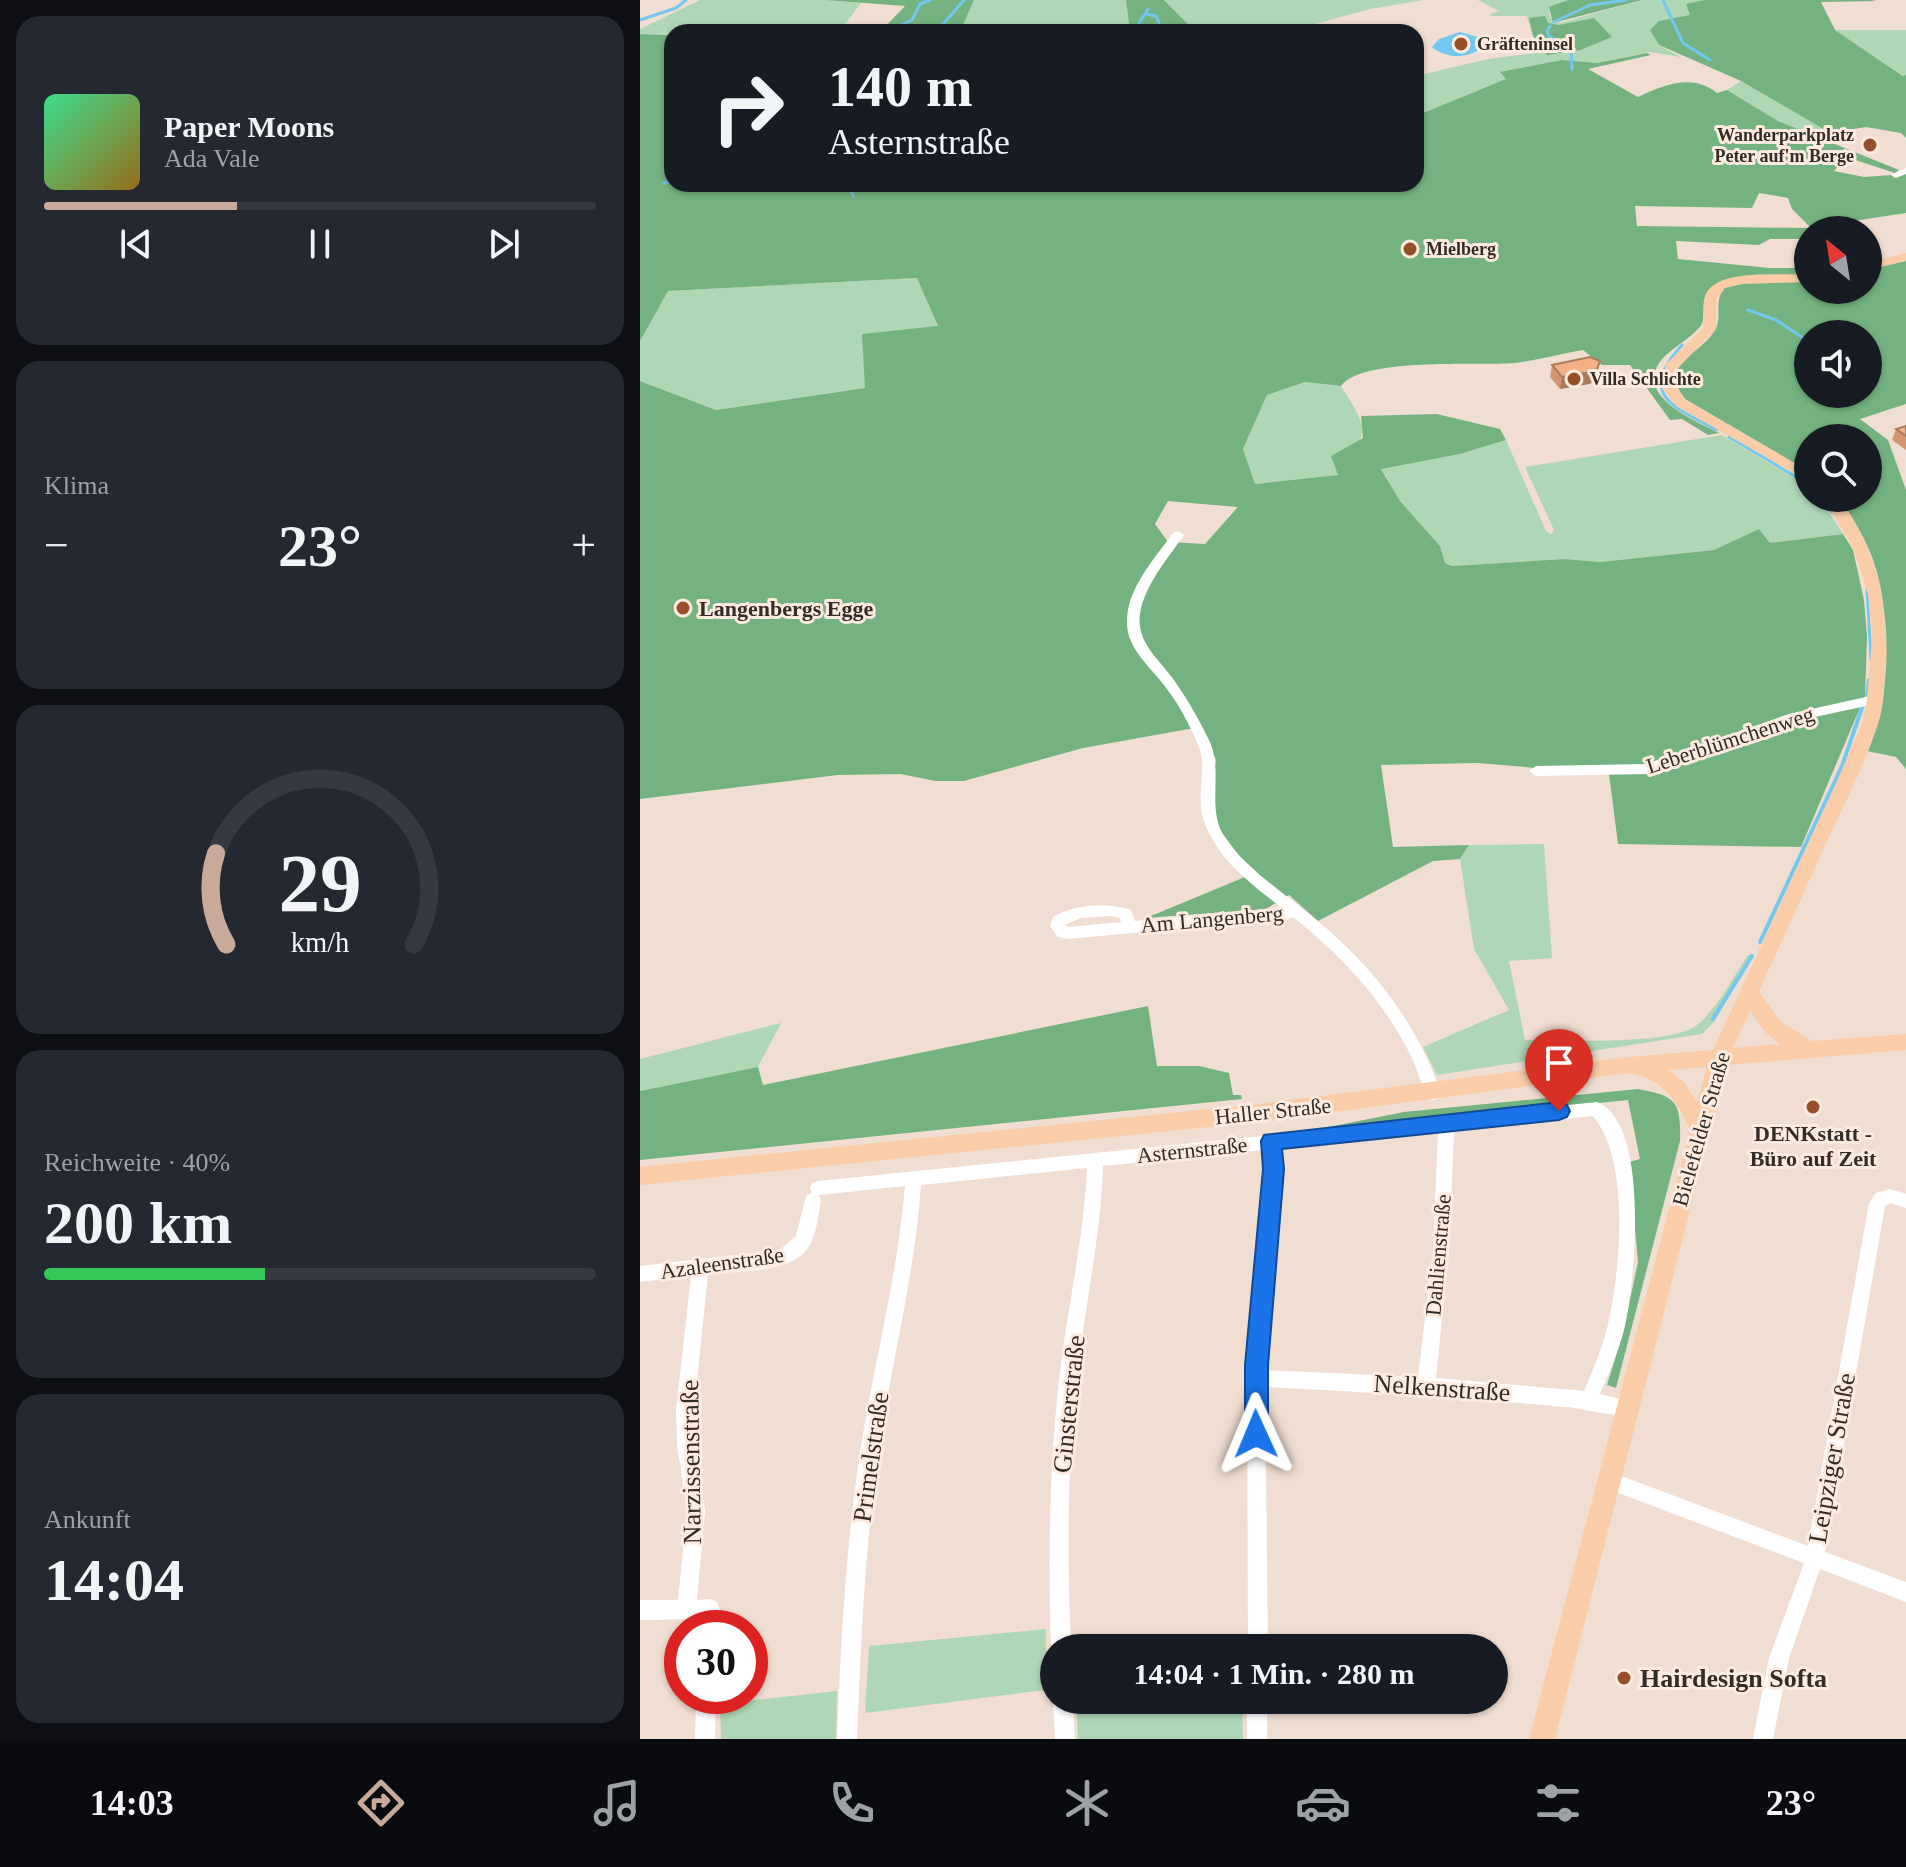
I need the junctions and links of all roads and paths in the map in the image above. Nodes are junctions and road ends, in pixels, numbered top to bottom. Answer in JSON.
{"nodes":[{"id":1,"x":1906,"y":257,"type":"edge"},
{"id":2,"x":1882,"y":263,"type":"edge"},
{"id":3,"x":1794,"y":278,"type":"edge"},
{"id":4,"x":1794,"y":469,"type":"edge"},
{"id":5,"x":1842,"y":512,"type":"edge"},
{"id":6,"x":1178,"y":535,"type":"dead end"},
{"id":7,"x":1875,"y":700,"type":"junction"},
{"id":8,"x":1536,"y":771,"type":"dead end"},
{"id":9,"x":1295,"y":911,"type":"junction"},
{"id":10,"x":1129,"y":927,"type":"dead end"},
{"id":11,"x":1750,"y":992,"type":"junction"},
{"id":12,"x":1906,"y":1042,"type":"edge"},
{"id":13,"x":1812,"y":1049,"type":"junction"},
{"id":14,"x":1719,"y":1058,"type":"junction"},
{"id":15,"x":1629,"y":1065,"type":"junction"},
{"id":16,"x":1433,"y":1093,"type":"junction"},
{"id":17,"x":1446,"y":1125,"type":"junction"},
{"id":18,"x":1699,"y":1127,"type":"junction"},
{"id":19,"x":1271,"y":1141,"type":"junction"},
{"id":20,"x":1095,"y":1160,"type":"junction"},
{"id":21,"x":640,"y":1176,"type":"edge"},
{"id":22,"x":914,"y":1177,"type":"junction"},
{"id":23,"x":816,"y":1194,"type":"joint"},
{"id":24,"x":1906,"y":1201,"type":"edge"},
{"id":25,"x":700,"y":1267,"type":"junction"},
{"id":26,"x":640,"y":1274,"type":"edge"},
{"id":27,"x":1256,"y":1378,"type":"junction"},
{"id":28,"x":1426,"y":1386,"type":"junction"},
{"id":29,"x":1589,"y":1400,"type":"junction"},
{"id":30,"x":1626,"y":1408,"type":"junction"},
{"id":31,"x":1608,"y":1480,"type":"junction"},
{"id":32,"x":1815,"y":1558,"type":"junction"},
{"id":33,"x":1906,"y":1592,"type":"edge"},
{"id":34,"x":687,"y":1608,"type":"junction"},
{"id":35,"x":640,"y":1610,"type":"edge"},
{"id":36,"x":710,"y":1610,"type":"edge"},
{"id":37,"x":1061,"y":1634,"type":"edge"},
{"id":38,"x":1258,"y":1634,"type":"edge"},
{"id":39,"x":706,"y":1714,"type":"edge"},
{"id":40,"x":1064,"y":1714,"type":"edge"},
{"id":41,"x":1257,"y":1714,"type":"edge"},
{"id":42,"x":705,"y":1739,"type":"edge"},
{"id":43,"x":847,"y":1739,"type":"edge"},
{"id":44,"x":1065,"y":1739,"type":"edge"},
{"id":45,"x":1257,"y":1739,"type":"edge"},
{"id":46,"x":1542,"y":1739,"type":"edge"},
{"id":47,"x":1763,"y":1739,"type":"edge"}],
"edges":[{"from":1,"to":2,"type":"main road"},
{"from":3,"to":4,"type":"main road"},
{"from":5,"to":7,"type":"main road","name":"Bielefelder Straße"},
{"from":6,"to":9,"type":"street","name":"Am Langenberg"},
{"from":7,"to":8,"type":"street","name":"Leberblümchenweg"},
{"from":7,"to":11,"type":"main road","name":"Bielefelder Straße"},
{"from":9,"to":10,"type":"street","name":"Am Langenberg"},
{"from":9,"to":16,"type":"street","name":"Am Langenberg"},
{"from":11,"to":13,"type":"main road"},
{"from":11,"to":14,"type":"main road","name":"Bielefelder Straße"},
{"from":12,"to":13,"type":"main road","name":"Haller Straße"},
{"from":13,"to":14,"type":"main road","name":"Haller Straße"},
{"from":14,"to":15,"type":"main road","name":"Haller Straße"},
{"from":14,"to":18,"type":"main road","name":"Bielefelder Straße"},
{"from":15,"to":16,"type":"main road","name":"Haller Straße"},
{"from":15,"to":18,"type":"main road"},
{"from":16,"to":21,"type":"main road","name":"Haller Straße"},
{"from":17,"to":19,"type":"street","name":"Asternstraße"},
{"from":17,"to":28,"type":"street","name":"Dahlienstraße"},
{"from":17,"to":29,"type":"street","name":"Asternstraße"},
{"from":18,"to":30,"type":"main road","name":"Bielefelder Straße"},
{"from":19,"to":20,"type":"street","name":"Asternstraße"},
{"from":19,"to":27,"type":"street"},
{"from":20,"to":22,"type":"street","name":"Asternstraße"},
{"from":20,"to":37,"type":"street","name":"Ginsterstraße"},
{"from":22,"to":23,"type":"street","name":"Asternstraße"},
{"from":22,"to":43,"type":"street","name":"Primelstraße"},
{"from":23,"to":25,"type":"street","name":"Azaleenstraße"},
{"from":24,"to":32,"type":"street","name":"Leipziger Straße"},
{"from":25,"to":26,"type":"street","name":"Azaleenstraße"},
{"from":25,"to":34,"type":"street","name":"Narzissenstraße"},
{"from":27,"to":28,"type":"street","name":"Nelkenstraße"},
{"from":27,"to":38,"type":"street"},
{"from":28,"to":29,"type":"street","name":"Nelkenstraße"},
{"from":29,"to":30,"type":"street","name":"Nelkenstraße"},
{"from":30,"to":31,"type":"main road","name":"Bielefelder Straße"},
{"from":31,"to":32,"type":"street"},
{"from":31,"to":46,"type":"main road","name":"Bielefelder Straße"},
{"from":32,"to":33,"type":"street"},
{"from":32,"to":47,"type":"street","name":"Leipziger Straße"},
{"from":34,"to":35,"type":"street"},
{"from":34,"to":36,"type":"street"},
{"from":39,"to":42,"type":"street"},
{"from":40,"to":44,"type":"street"},
{"from":41,"to":45,"type":"street"}]}
